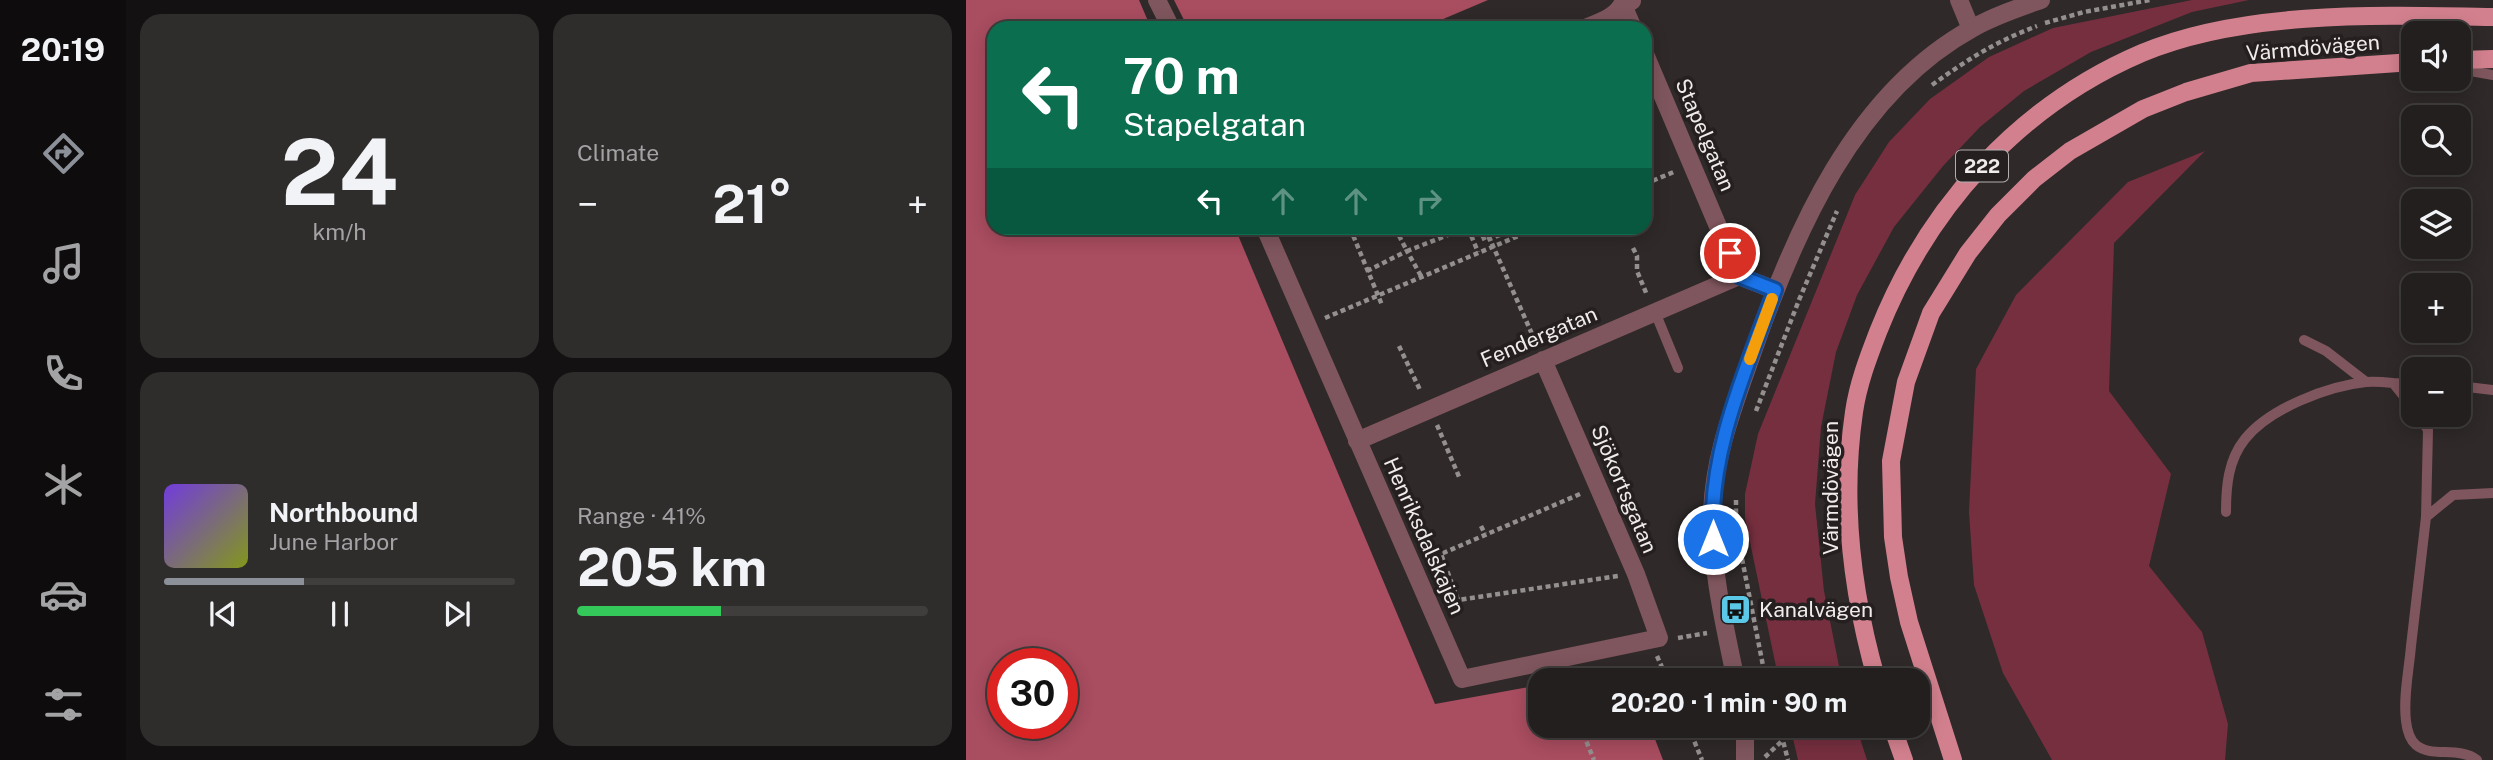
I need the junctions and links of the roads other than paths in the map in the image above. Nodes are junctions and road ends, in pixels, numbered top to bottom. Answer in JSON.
{"nodes":[{"id":1,"x":1157,"y":0,"type":"edge"},
{"id":2,"x":1959,"y":0,"type":"edge"},
{"id":3,"x":2041,"y":0,"type":"edge"},
{"id":4,"x":1627,"y":2,"type":"edge"},
{"id":5,"x":2493,"y":17,"type":"edge"},
{"id":6,"x":1168,"y":21,"type":"edge"},
{"id":7,"x":1602,"y":21,"type":"edge"},
{"id":8,"x":1631,"y":21,"type":"edge"},
{"id":9,"x":1971,"y":29,"type":"junction"},
{"id":10,"x":2493,"y":59,"type":"edge"},
{"id":11,"x":2471,"y":60,"type":"edge"},
{"id":12,"x":2401,"y":63,"type":"edge"},
{"id":13,"x":1652,"y":71,"type":"edge"},
{"id":14,"x":2471,"y":71,"type":"edge"},
{"id":15,"x":2493,"y":75,"type":"edge"},
{"id":16,"x":1268,"y":235,"type":"edge"},
{"id":17,"x":1739,"y":276,"type":"junction"},
{"id":18,"x":1775,"y":290,"type":"junction"},
{"id":19,"x":1655,"y":312,"type":"junction"},
{"id":20,"x":2304,"y":340,"type":"dead end"},
{"id":21,"x":1544,"y":360,"type":"junction"},
{"id":22,"x":1678,"y":368,"type":"dead end"},
{"id":23,"x":2366,"y":382,"type":"junction"},
{"id":24,"x":2393,"y":383,"type":"junction"},
{"id":25,"x":2401,"y":383,"type":"edge"},
{"id":26,"x":2471,"y":387,"type":"edge"},
{"id":27,"x":2493,"y":390,"type":"edge"},
{"id":28,"x":2401,"y":393,"type":"edge"},
{"id":29,"x":2426,"y":427,"type":"edge"},
{"id":30,"x":1357,"y":441,"type":"junction"},
{"id":31,"x":2493,"y":493,"type":"edge"},
{"id":32,"x":2226,"y":512,"type":"dead end"},
{"id":33,"x":2426,"y":517,"type":"junction"},
{"id":34,"x":1659,"y":638,"type":"joint"},
{"id":35,"x":1733,"y":668,"type":"edge"},
{"id":36,"x":1874,"y":668,"type":"edge"},
{"id":37,"x":1745,"y":738,"type":"edge"},
{"id":38,"x":1896,"y":738,"type":"edge"},
{"id":39,"x":1745,"y":760,"type":"edge"},
{"id":40,"x":1904,"y":760,"type":"edge"},
{"id":41,"x":1953,"y":760,"type":"edge"},
{"id":42,"x":2477,"y":760,"type":"edge"}],
"edges":[{"from":1,"to":6,"type":"street"},
{"from":2,"to":9,"type":"street"},
{"from":3,"to":9,"type":"street"},
{"from":4,"to":7,"type":"street"},
{"from":4,"to":8,"type":"street"},
{"from":5,"to":36,"type":"main road","name":"Värmdövägen","number":"222"},
{"from":9,"to":18,"type":"street"},
{"from":10,"to":11,"type":"main road"},
{"from":12,"to":41,"type":"main road","name":"Värmdövägen","number":"222"},
{"from":13,"to":17,"type":"street","name":"Stapelgatan"},
{"from":14,"to":15,"type":"lane"},
{"from":16,"to":30,"type":"street","name":"Henriksdalskajen"},
{"from":17,"to":18,"type":"street"},
{"from":17,"to":19,"type":"street","name":"Fendergatan"},
{"from":18,"to":35,"type":"street"},
{"from":19,"to":21,"type":"street","name":"Fendergatan"},
{"from":19,"to":22,"type":"lane"},
{"from":20,"to":23,"type":"lane"},
{"from":21,"to":30,"type":"street","name":"Fendergatan"},
{"from":21,"to":34,"type":"street","name":"Sjökortsgatan"},
{"from":23,"to":24,"type":"lane"},
{"from":23,"to":32,"type":"lane"},
{"from":24,"to":25,"type":"lane"},
{"from":24,"to":28,"type":"lane"},
{"from":26,"to":27,"type":"lane"},
{"from":29,"to":33,"type":"lane"},
{"from":30,"to":34,"type":"street","name":"Henriksdalskajen"},
{"from":31,"to":33,"type":"lane"},
{"from":33,"to":42,"type":"lane"},
{"from":37,"to":39,"type":"street"},
{"from":38,"to":40,"type":"main road"}]}
